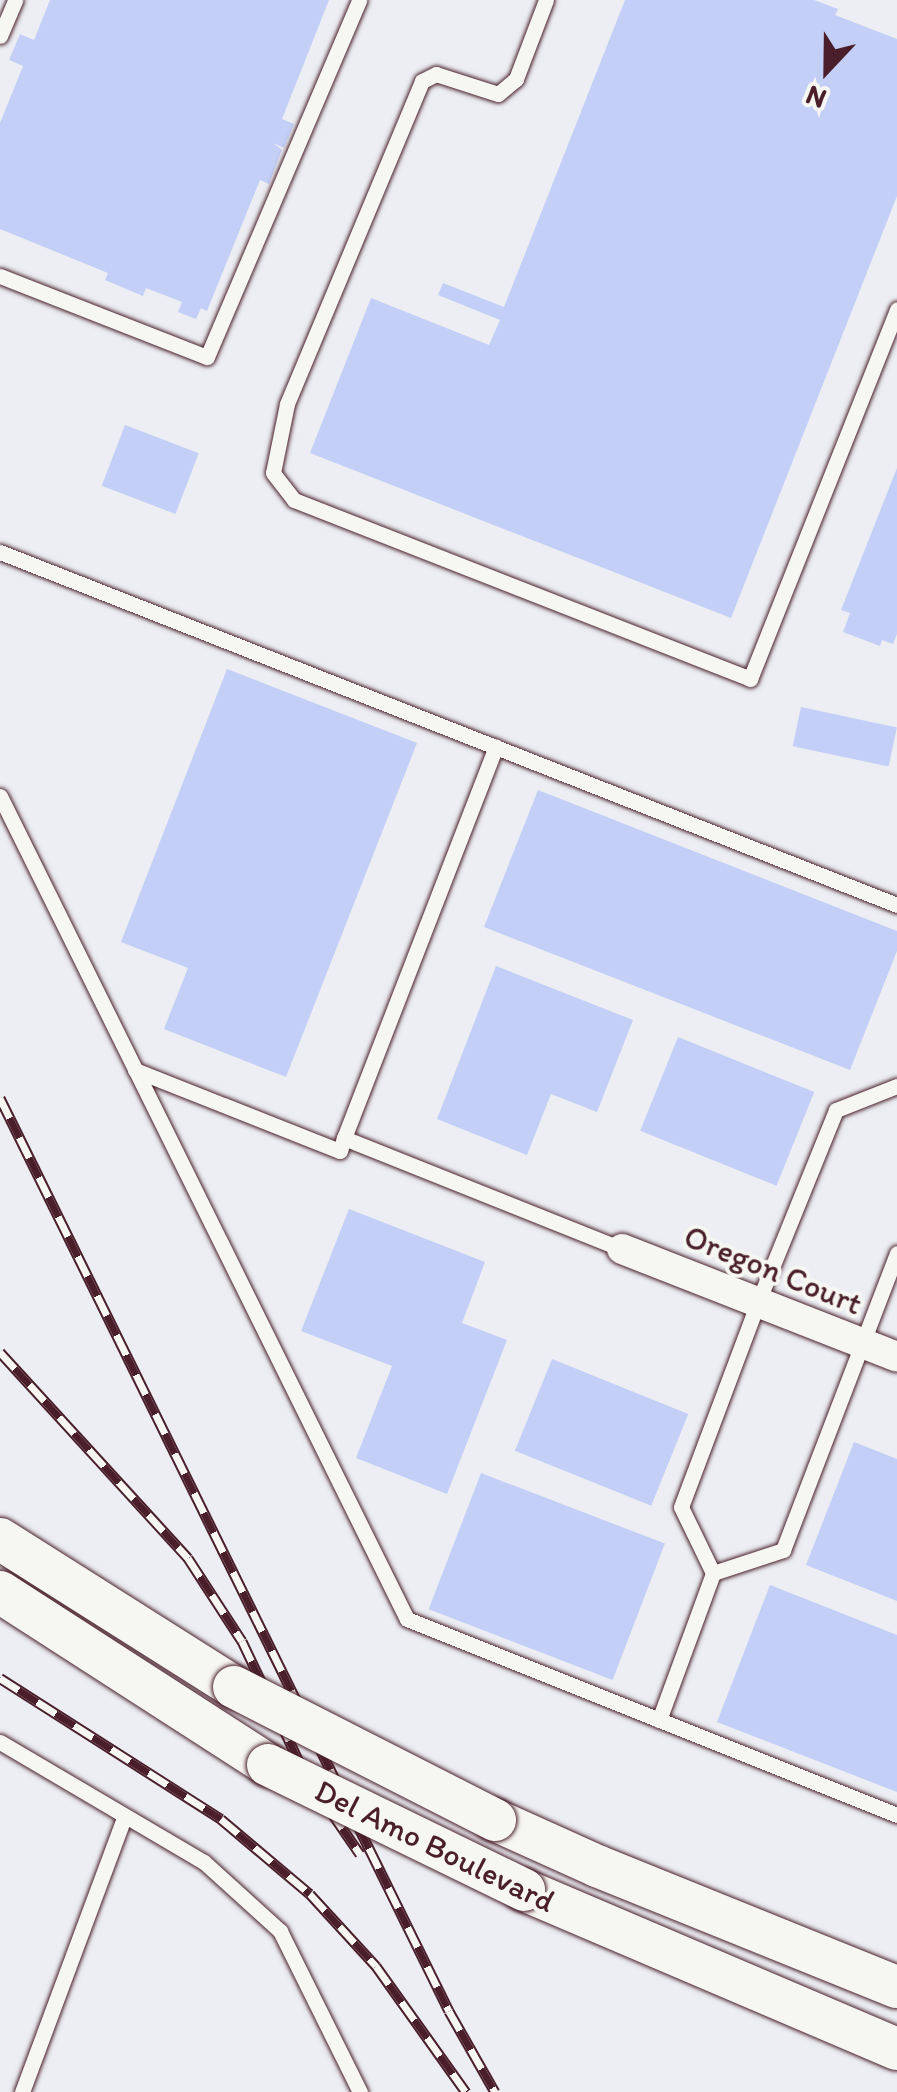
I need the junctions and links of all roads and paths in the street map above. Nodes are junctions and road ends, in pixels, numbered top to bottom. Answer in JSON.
{"nodes":[{"id":1,"x":15,"y":0,"type":"edge"},
{"id":2,"x":359,"y":0,"type":"edge"},
{"id":3,"x":546,"y":0,"type":"edge"},
{"id":4,"x":0,"y":36,"type":"edge"},
{"id":5,"x":0,"y":276,"type":"edge"},
{"id":6,"x":897,"y":309,"type":"edge"},
{"id":7,"x":0,"y":552,"type":"edge"},
{"id":8,"x":496,"y":747,"type":"junction"},
{"id":9,"x":0,"y":796,"type":"edge"},
{"id":10,"x":897,"y":905,"type":"edge"},
{"id":11,"x":135,"y":1070,"type":"junction"},
{"id":12,"x":897,"y":1086,"type":"edge"},
{"id":13,"x":344,"y":1138,"type":"junction"},
{"id":14,"x":622,"y":1248,"type":"joint"},
{"id":15,"x":897,"y":1253,"type":"edge"},
{"id":16,"x":758,"y":1302,"type":"junction"},
{"id":17,"x":863,"y":1344,"type":"junction"},
{"id":18,"x":897,"y":1357,"type":"edge"},
{"id":19,"x":0,"y":1538,"type":"edge"},
{"id":20,"x":713,"y":1572,"type":"junction"},
{"id":21,"x":0,"y":1592,"type":"edge"},
{"id":22,"x":658,"y":1720,"type":"junction"},
{"id":23,"x":0,"y":1742,"type":"edge"},
{"id":24,"x":897,"y":1815,"type":"edge"},
{"id":25,"x":124,"y":1818,"type":"junction"},
{"id":26,"x":897,"y":1987,"type":"edge"},
{"id":27,"x":897,"y":2049,"type":"edge"},
{"id":28,"x":22,"y":2092,"type":"edge"},
{"id":29,"x":360,"y":2092,"type":"edge"}],
"edges":[{"from":1,"to":4,"type":"lane"},
{"from":2,"to":5,"type":"lane"},
{"from":3,"to":6,"type":"lane"},
{"from":7,"to":8,"type":"lane"},
{"from":8,"to":10,"type":"lane"},
{"from":8,"to":13,"type":"lane"},
{"from":9,"to":11,"type":"lane"},
{"from":11,"to":13,"type":"lane"},
{"from":11,"to":22,"type":"lane"},
{"from":12,"to":16,"type":"lane"},
{"from":13,"to":14,"type":"lane"},
{"from":14,"to":16,"type":"street","name":"Oregon Court"},
{"from":15,"to":17,"type":"lane"},
{"from":16,"to":17,"type":"street","name":"Oregon Court"},
{"from":16,"to":20,"type":"lane"},
{"from":17,"to":18,"type":"street","name":"Oregon Court"},
{"from":17,"to":20,"type":"lane"},
{"from":19,"to":26,"type":"main road","name":"Del Amo Boulevard","bridge":true},
{"from":20,"to":22,"type":"lane"},
{"from":21,"to":27,"type":"main road","name":"Del Amo Boulevard","bridge":true},
{"from":22,"to":24,"type":"lane"},
{"from":23,"to":25,"type":"lane"},
{"from":25,"to":28,"type":"lane"},
{"from":25,"to":29,"type":"lane"}]}
